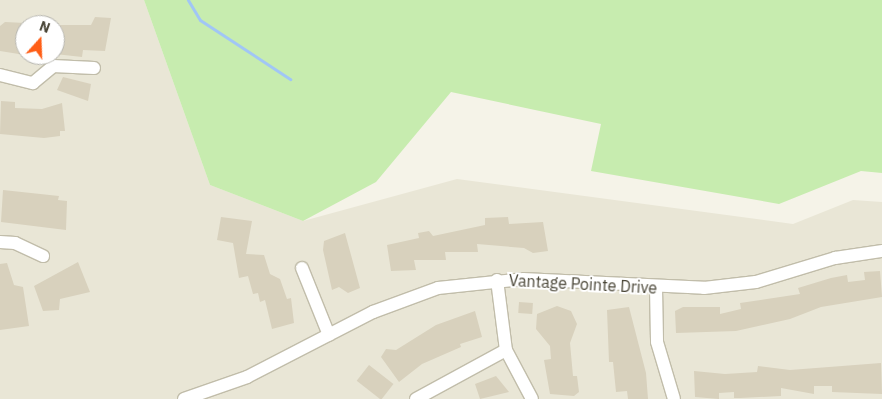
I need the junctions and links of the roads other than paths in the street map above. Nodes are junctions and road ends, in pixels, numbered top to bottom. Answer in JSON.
{"nodes":[{"id":1,"x":94,"y":68,"type":"dead end"},
{"id":2,"x":0,"y":75,"type":"edge"},
{"id":3,"x":0,"y":242,"type":"edge"},
{"id":4,"x":882,"y":250,"type":"edge"},
{"id":5,"x":43,"y":256,"type":"dead end"},
{"id":6,"x":302,"y":268,"type":"dead end"},
{"id":7,"x":497,"y":280,"type":"junction"},
{"id":8,"x":656,"y":288,"type":"junction"},
{"id":9,"x":329,"y":335,"type":"junction"},
{"id":10,"x":506,"y":350,"type":"junction"},
{"id":11,"x":215,"y":395,"type":"edge"},
{"id":12,"x":184,"y":399,"type":"edge"},
{"id":13,"x":416,"y":399,"type":"edge"},
{"id":14,"x":532,"y":399,"type":"edge"},
{"id":15,"x":674,"y":399,"type":"edge"}],
"edges":[{"from":1,"to":2,"type":"street"},
{"from":3,"to":5,"type":"street"},
{"from":4,"to":8,"type":"street","name":"Vantage Pointe Drive"},
{"from":6,"to":9,"type":"street"},
{"from":7,"to":8,"type":"street","name":"Vantage Pointe Drive"},
{"from":7,"to":9,"type":"street","name":"Vantage Pointe Drive"},
{"from":7,"to":10,"type":"street"},
{"from":8,"to":15,"type":"street"},
{"from":9,"to":11,"type":"street","name":"Vantage Pointe Drive"},
{"from":10,"to":13,"type":"street"},
{"from":10,"to":14,"type":"street"},
{"from":11,"to":12,"type":"street","name":"Vantage Pointe Drive"}]}
